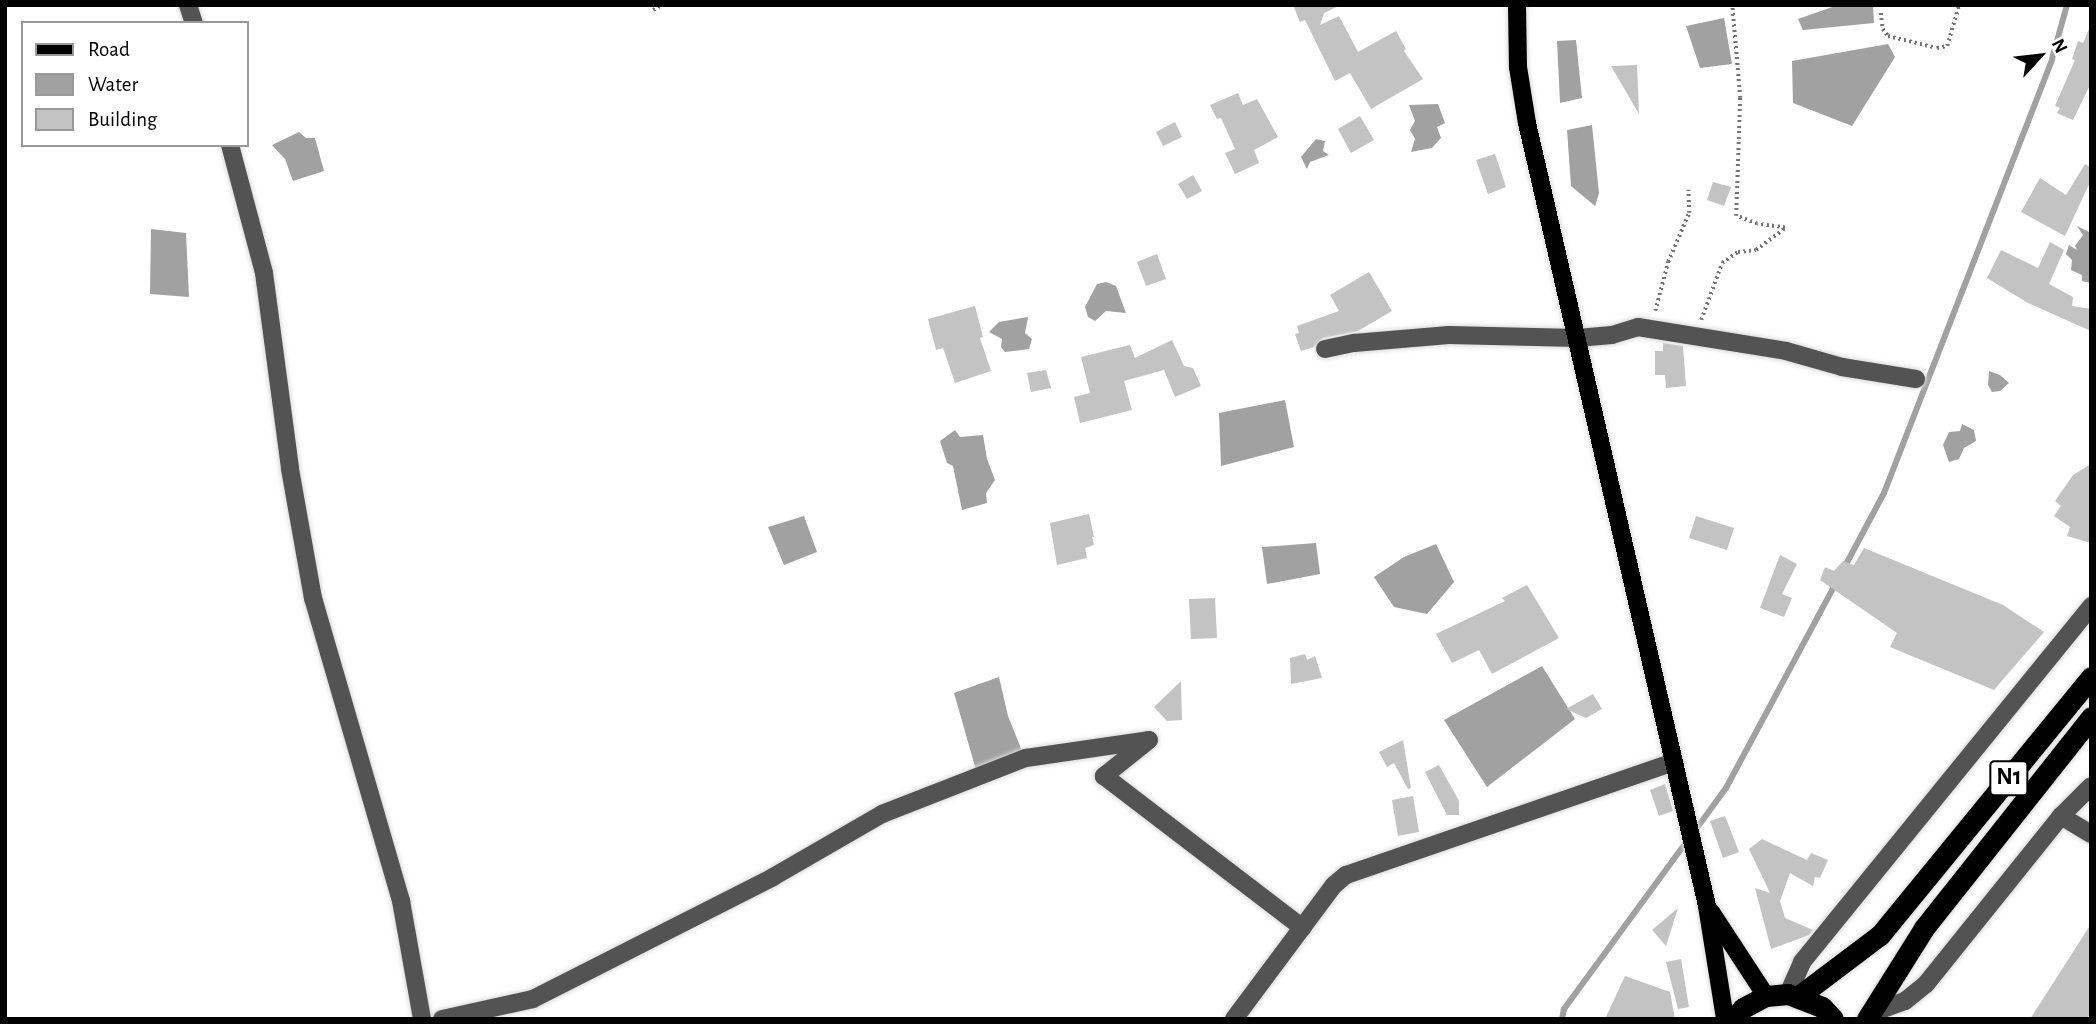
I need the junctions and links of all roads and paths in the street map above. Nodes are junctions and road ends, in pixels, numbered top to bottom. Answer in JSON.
{"nodes":[{"id":1,"x":662,"y":5,"type":"edge"},
{"id":2,"x":1517,"y":5,"type":"edge"},
{"id":3,"x":1732,"y":5,"type":"edge"},
{"id":4,"x":1959,"y":5,"type":"edge"},
{"id":5,"x":653,"y":10,"type":"dead end"},
{"id":6,"x":1881,"y":13,"type":"dead end"},
{"id":7,"x":231,"y":147,"type":"edge"},
{"id":8,"x":1688,"y":190,"type":"dead end"},
{"id":9,"x":1649,"y":330,"type":"junction"},
{"id":10,"x":1694,"y":334,"type":"junction"},
{"id":11,"x":1577,"y":338,"type":"junction"},
{"id":12,"x":1325,"y":349,"type":"dead end"},
{"id":13,"x":1916,"y":379,"type":"dead end"},
{"id":14,"x":2091,"y":606,"type":"edge"},
{"id":15,"x":2091,"y":677,"type":"edge"},
{"id":16,"x":2091,"y":717,"type":"edge"},
{"id":17,"x":1674,"y":762,"type":"junction"},
{"id":18,"x":2091,"y":786,"type":"edge"},
{"id":19,"x":2061,"y":816,"type":"junction"},
{"id":20,"x":2091,"y":834,"type":"edge"},
{"id":21,"x":1707,"y":906,"type":"junction"},
{"id":22,"x":1303,"y":928,"type":"junction"},
{"id":23,"x":1794,"y":995,"type":"junction"},
{"id":24,"x":1766,"y":996,"type":"junction"},
{"id":25,"x":1868,"y":1017,"type":"edge"},
{"id":26,"x":422,"y":1019,"type":"edge"},
{"id":27,"x":442,"y":1019,"type":"edge"},
{"id":28,"x":1234,"y":1019,"type":"edge"},
{"id":29,"x":1725,"y":1019,"type":"edge"},
{"id":30,"x":1734,"y":1019,"type":"edge"},
{"id":31,"x":1833,"y":1019,"type":"edge"}],
"edges":[{"from":1,"to":5,"type":"path"},
{"from":2,"to":11,"type":"main road"},
{"from":3,"to":10,"type":"path"},
{"from":4,"to":6,"type":"path"},
{"from":7,"to":26,"type":"street"},
{"from":8,"to":9,"type":"path"},
{"from":9,"to":10,"type":"street"},
{"from":9,"to":11,"type":"street"},
{"from":10,"to":13,"type":"street"},
{"from":11,"to":12,"type":"street"},
{"from":11,"to":17,"type":"main road"},
{"from":14,"to":23,"type":"street"},
{"from":15,"to":23,"type":"highway","number":"N1"},
{"from":16,"to":25,"type":"highway","number":"N1"},
{"from":17,"to":21,"type":"main road"},
{"from":17,"to":22,"type":"street"},
{"from":18,"to":19,"type":"street"},
{"from":19,"to":20,"type":"street"},
{"from":19,"to":25,"type":"street"},
{"from":21,"to":24,"type":"main road"},
{"from":21,"to":29,"type":"main road"},
{"from":22,"to":27,"type":"street"},
{"from":22,"to":28,"type":"street"},
{"from":23,"to":24,"type":"highway"},
{"from":23,"to":31,"type":"highway"},
{"from":24,"to":30,"type":"highway"}]}
